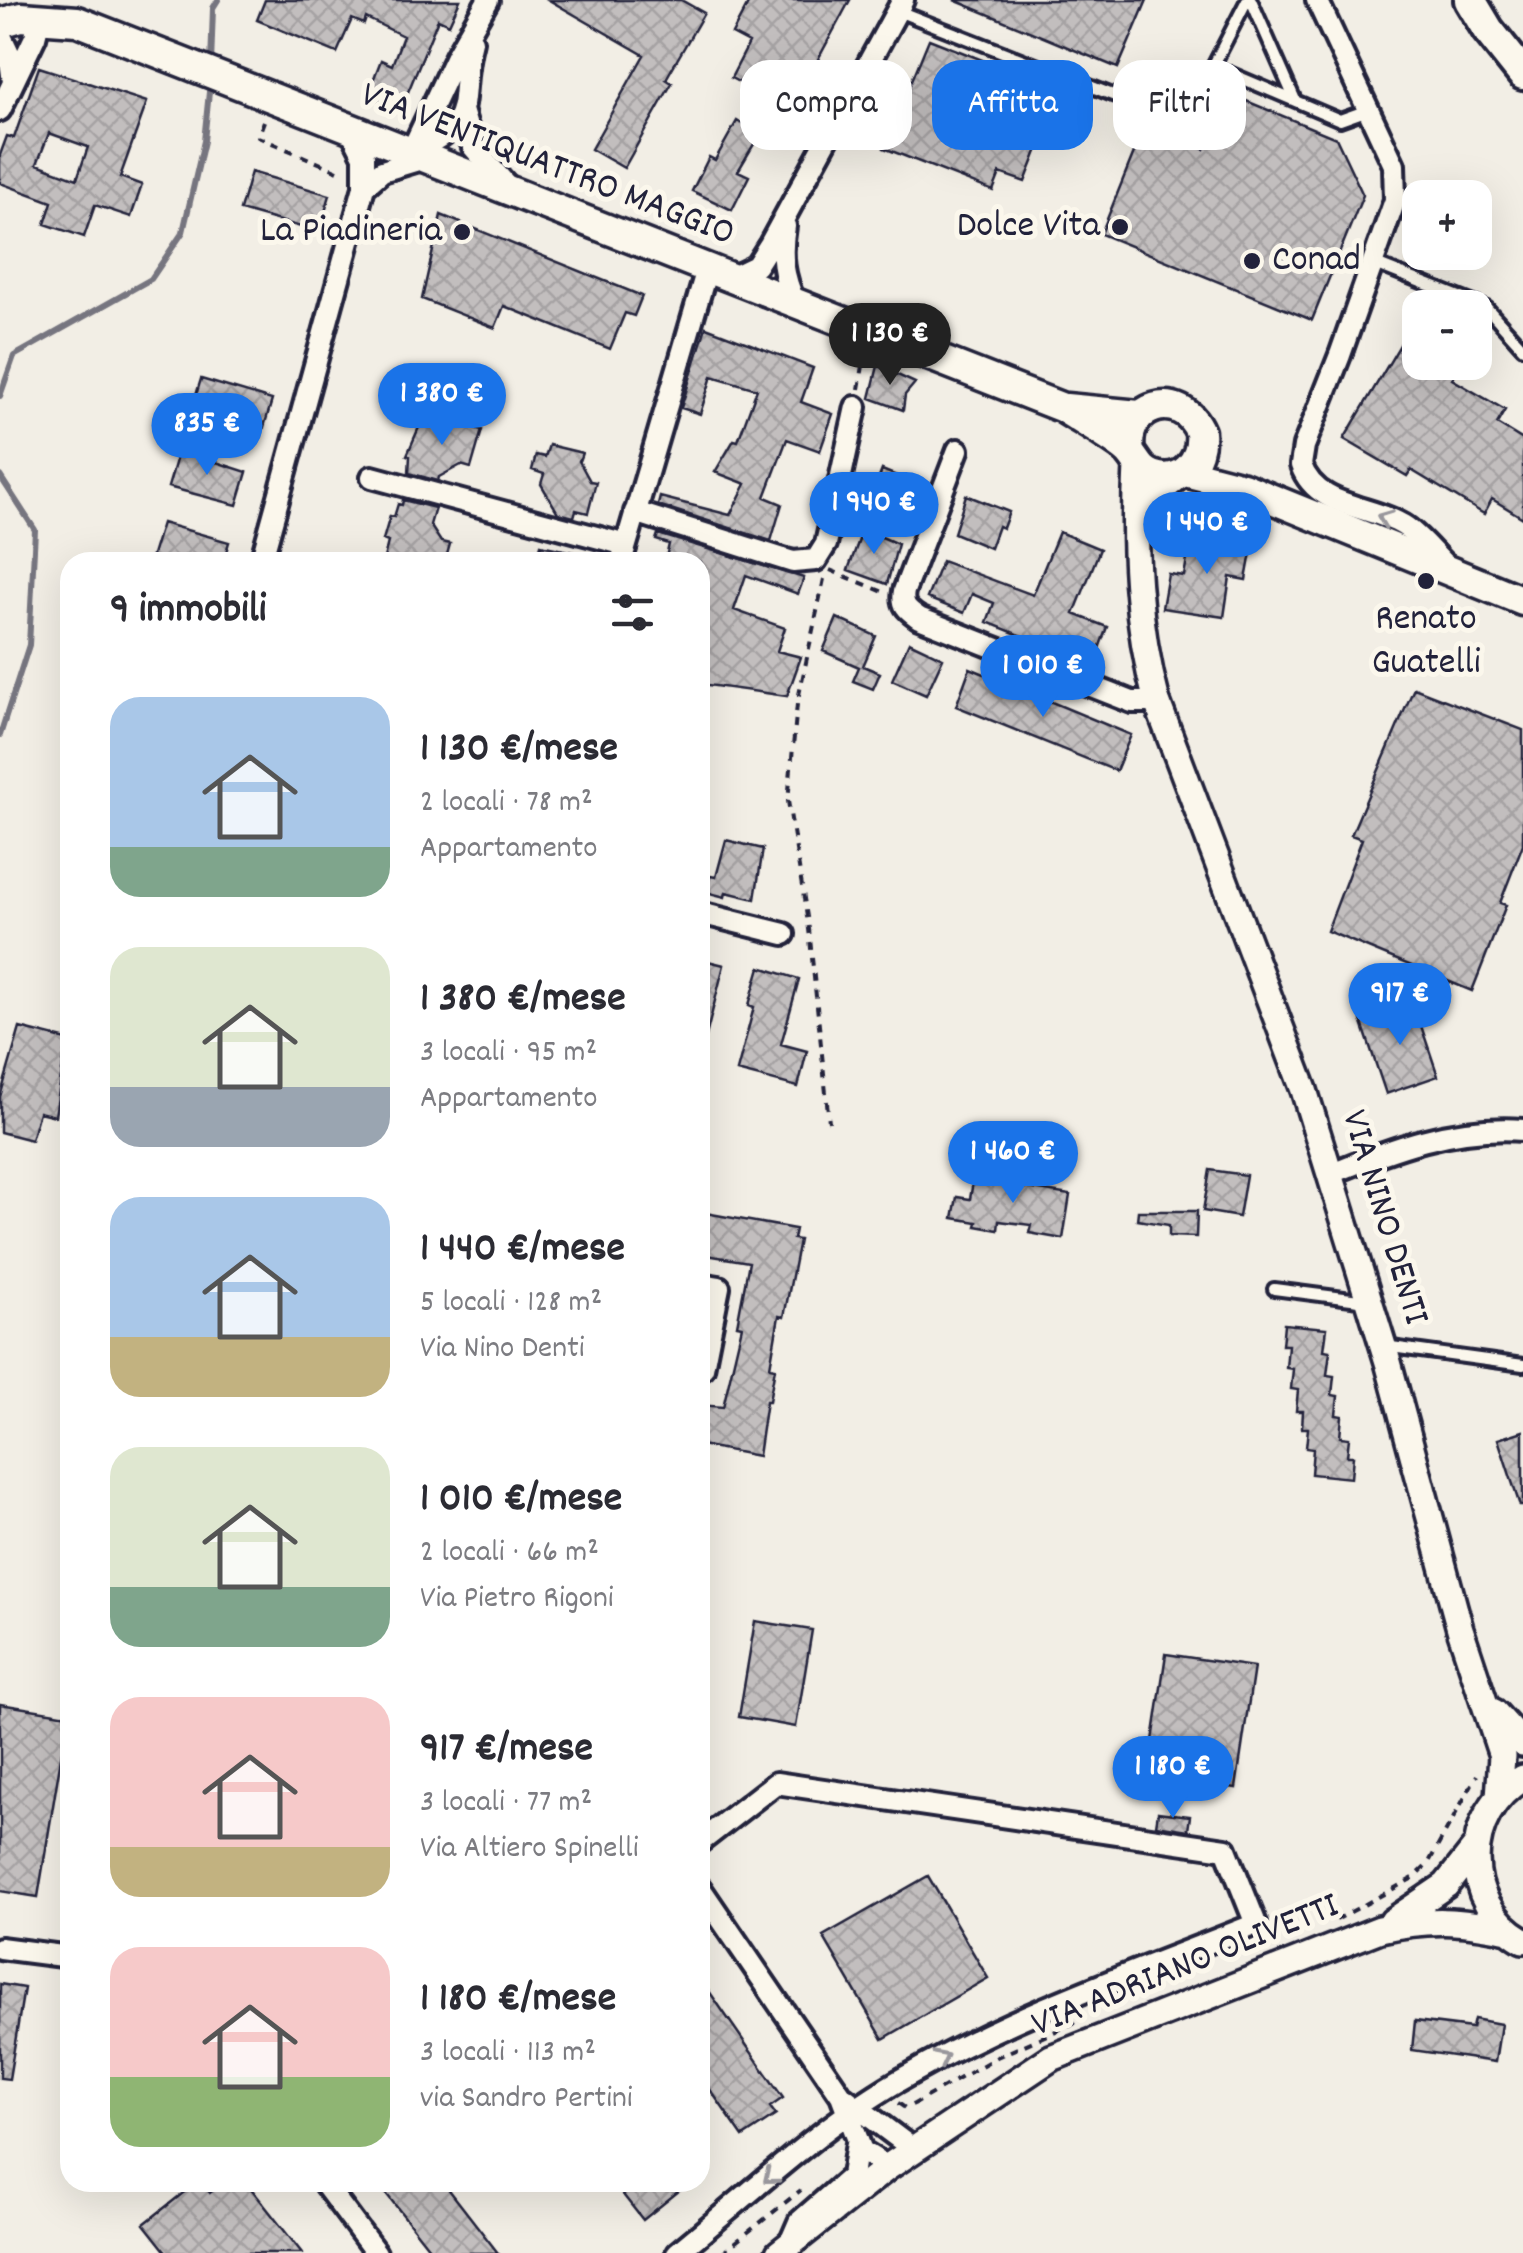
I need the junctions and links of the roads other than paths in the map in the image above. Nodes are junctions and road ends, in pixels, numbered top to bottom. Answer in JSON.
{"nodes":[{"id":1,"x":488,"y":0,"type":"edge"},
{"id":2,"x":1249,"y":0,"type":"edge"},
{"id":3,"x":1317,"y":0,"type":"edge"},
{"id":4,"x":1470,"y":0,"type":"edge"},
{"id":5,"x":901,"y":5,"type":"edge"},
{"id":6,"x":40,"y":18,"type":"junction"},
{"id":7,"x":478,"y":20,"type":"junction"},
{"id":8,"x":0,"y":22,"type":"edge"},
{"id":9,"x":0,"y":34,"type":"edge"},
{"id":10,"x":1216,"y":60,"type":"edge"},
{"id":11,"x":1523,"y":74,"type":"edge"},
{"id":12,"x":1246,"y":80,"type":"edge"},
{"id":13,"x":13,"y":84,"type":"junction"},
{"id":14,"x":1113,"y":93,"type":"edge"},
{"id":15,"x":1295,"y":100,"type":"junction"},
{"id":16,"x":0,"y":110,"type":"edge"},
{"id":17,"x":462,"y":110,"type":"junction"},
{"id":18,"x":1368,"y":110,"type":"junction"},
{"id":19,"x":350,"y":128,"type":"junction"},
{"id":20,"x":418,"y":155,"type":"junction"},
{"id":21,"x":358,"y":182,"type":"junction"},
{"id":22,"x":514,"y":192,"type":"junction"},
{"id":23,"x":786,"y":214,"type":"junction"},
{"id":24,"x":1374,"y":263,"type":"junction"},
{"id":25,"x":719,"y":273,"type":"junction"},
{"id":26,"x":795,"y":303,"type":"junction"},
{"id":27,"x":1523,"y":348,"type":"edge"},
{"id":28,"x":856,"y":407,"type":"road end"},
{"id":29,"x":1063,"y":408,"type":"junction"},
{"id":30,"x":1140,"y":415,"type":"junction"},
{"id":31,"x":1200,"y":432,"type":"junction"},
{"id":32,"x":958,"y":450,"type":"dead end"},
{"id":33,"x":1133,"y":459,"type":"junction"},
{"id":34,"x":1182,"y":473,"type":"junction"},
{"id":35,"x":372,"y":476,"type":"dead end"},
{"id":36,"x":1242,"y":487,"type":"junction"},
{"id":37,"x":635,"y":512,"type":"junction"},
{"id":38,"x":1138,"y":537,"type":"junction"},
{"id":39,"x":263,"y":552,"type":"edge"},
{"id":40,"x":617,"y":552,"type":"edge"},
{"id":41,"x":624,"y":552,"type":"edge"},
{"id":42,"x":1460,"y":578,"type":"junction"},
{"id":43,"x":1523,"y":602,"type":"edge"},
{"id":44,"x":1157,"y":702,"type":"junction"},
{"id":45,"x":710,"y":916,"type":"edge"},
{"id":46,"x":784,"y":934,"type":"dead end"},
{"id":47,"x":1523,"y":1130,"type":"edge"},
{"id":48,"x":1330,"y":1174,"type":"junction"},
{"id":49,"x":710,"y":1286,"type":"edge"},
{"id":50,"x":1274,"y":1290,"type":"dead end"},
{"id":51,"x":1368,"y":1302,"type":"junction"},
{"id":52,"x":710,"y":1330,"type":"edge"},
{"id":53,"x":1383,"y":1345,"type":"junction"},
{"id":54,"x":1523,"y":1365,"type":"edge"},
{"id":55,"x":1482,"y":1696,"type":"junction"},
{"id":56,"x":1523,"y":1744,"type":"edge"},
{"id":57,"x":1523,"y":1778,"type":"edge"},
{"id":58,"x":1498,"y":1797,"type":"junction"},
{"id":59,"x":710,"y":1834,"type":"edge"},
{"id":60,"x":1476,"y":1847,"type":"junction"},
{"id":61,"x":710,"y":1903,"type":"edge"},
{"id":62,"x":1380,"y":1930,"type":"junction"},
{"id":63,"x":1518,"y":1938,"type":"edge"},
{"id":64,"x":0,"y":1948,"type":"edge"},
{"id":65,"x":60,"y":1956,"type":"edge"},
{"id":66,"x":848,"y":2106,"type":"junction"},
{"id":67,"x":857,"y":2144,"type":"junction"},
{"id":68,"x":913,"y":2149,"type":"junction"},
{"id":69,"x":888,"y":2167,"type":"junction"},
{"id":70,"x":330,"y":2192,"type":"edge"},
{"id":71,"x":784,"y":2249,"type":"edge"},
{"id":72,"x":376,"y":2253,"type":"edge"},
{"id":73,"x":678,"y":2253,"type":"edge"}],
"edges":[{"from":1,"to":7,"type":"street"},
{"from":2,"to":10,"type":"lane"},
{"from":2,"to":15,"type":"lane"},
{"from":3,"to":18,"type":"street"},
{"from":4,"to":11,"type":"main road"},
{"from":5,"to":14,"type":"lane"},
{"from":5,"to":23,"type":"street"},
{"from":6,"to":8,"type":"main road","name":"VIA VENTIQUATTRO MAGGIO"},
{"from":6,"to":13,"type":"street"},
{"from":6,"to":19,"type":"main road","name":"VIA VENTIQUATTRO MAGGIO"},
{"from":7,"to":17,"type":"street"},
{"from":7,"to":20,"type":"street"},
{"from":9,"to":13,"type":"street"},
{"from":12,"to":15,"type":"lane"},
{"from":13,"to":16,"type":"street"},
{"from":15,"to":18,"type":"lane"},
{"from":17,"to":20,"type":"street"},
{"from":17,"to":22,"type":"street"},
{"from":18,"to":24,"type":"street"},
{"from":19,"to":20,"type":"main road","name":"VIA VENTIQUATTRO MAGGIO"},
{"from":19,"to":21,"type":"street"},
{"from":20,"to":21,"type":"street"},
{"from":20,"to":22,"type":"main road","name":"VIA VENTIQUATTRO MAGGIO"},
{"from":21,"to":39,"type":"street"},
{"from":22,"to":25,"type":"main road","name":"VIA VENTIQUATTRO MAGGIO"},
{"from":23,"to":25,"type":"street"},
{"from":23,"to":26,"type":"street"},
{"from":24,"to":27,"type":"lane"},
{"from":42,"to":24,"type":"street","one_way":true},
{"from":25,"to":26,"type":"main road","name":"VIA VENTIQUATTRO MAGGIO"},
{"from":25,"to":37,"type":"street"},
{"from":26,"to":29,"type":"main road","name":"VIA VENTIQUATTRO MAGGIO"},
{"from":28,"to":37,"type":"street"},
{"from":29,"to":30,"type":"main road"},
{"from":29,"to":33,"type":"main road"},
{"from":30,"to":31,"type":"main road"},
{"from":30,"to":33,"type":"main road"},
{"from":31,"to":34,"type":"main road"},
{"from":31,"to":36,"type":"main road"},
{"from":32,"to":44,"type":"street"},
{"from":33,"to":34,"type":"main road"},
{"from":33,"to":38,"type":"street","name":"VIA NINO DENTI"},
{"from":34,"to":36,"type":"main road"},
{"from":34,"to":38,"type":"street","name":"VIA NINO DENTI"},
{"from":35,"to":40,"type":"street"},
{"from":36,"to":42,"type":"main road"},
{"from":37,"to":41,"type":"street"},
{"from":38,"to":44,"type":"street","name":"VIA NINO DENTI"},
{"from":42,"to":43,"type":"main road"},
{"from":44,"to":48,"type":"street","name":"VIA NINO DENTI"},
{"from":45,"to":46,"type":"street"},
{"from":47,"to":48,"type":"street"},
{"from":48,"to":51,"type":"street","name":"VIA NINO DENTI"},
{"from":49,"to":52,"type":"street"},
{"from":50,"to":51,"type":"lane"},
{"from":51,"to":53,"type":"street","name":"VIA NINO DENTI"},
{"from":53,"to":54,"type":"lane"},
{"from":53,"to":55,"type":"street","name":"VIA NINO DENTI"},
{"from":55,"to":56,"type":"street","name":"VIA NINO DENTI"},
{"from":55,"to":58,"type":"street","name":"VIA NINO DENTI"},
{"from":57,"to":58,"type":"street"},
{"from":58,"to":60,"type":"street"},
{"from":66,"to":59,"type":"street","one_way":true},
{"from":60,"to":62,"type":"street"},
{"from":60,"to":63,"type":"street"},
{"from":61,"to":66,"type":"street"},
{"from":62,"to":63,"type":"street"},
{"from":62,"to":68,"type":"street","name":"VIA ADRIANO OLIVETTI"},
{"from":64,"to":65,"type":"street"},
{"from":66,"to":67,"type":"street"},
{"from":66,"to":68,"type":"street"},
{"from":66,"to":73,"type":"street","one_way":true},
{"from":67,"to":69,"type":"street"},
{"from":67,"to":71,"type":"street"},
{"from":68,"to":69,"type":"street","name":"VIA ADRIANO OLIVETTI"},
{"from":69,"to":71,"type":"street","name":"VIA ADRIANO OLIVETTI"},
{"from":70,"to":72,"type":"street"}]}
